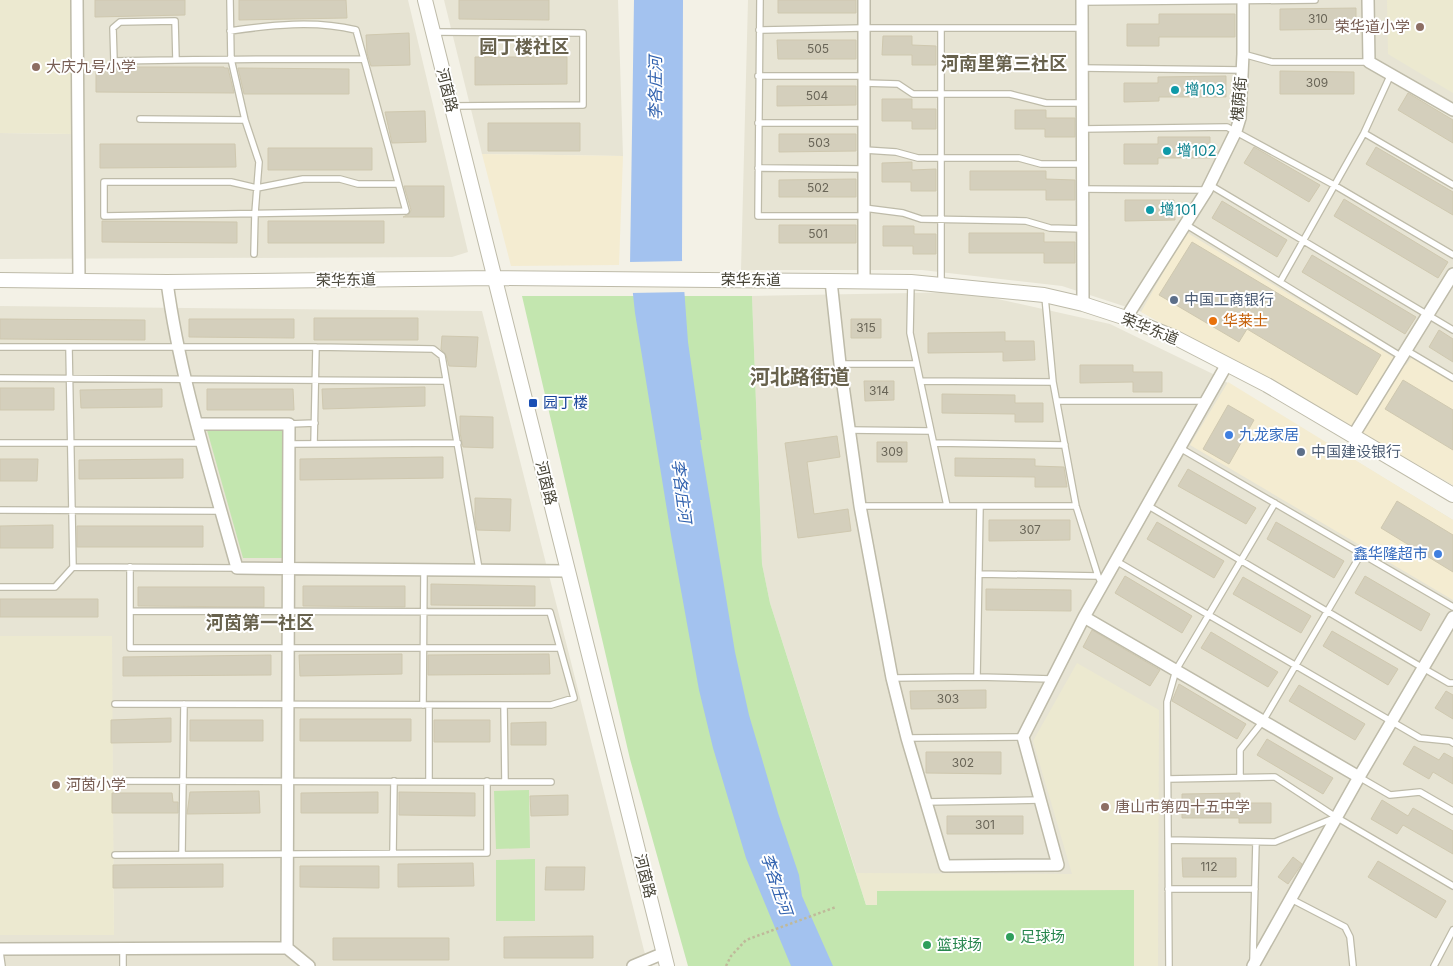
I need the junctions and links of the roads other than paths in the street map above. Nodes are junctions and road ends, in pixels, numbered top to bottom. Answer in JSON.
{"nodes":[{"id":1,"x":77,"y":0,"type":"edge"},
{"id":2,"x":230,"y":0,"type":"edge"},
{"id":3,"x":425,"y":0,"type":"edge"},
{"id":4,"x":760,"y":0,"type":"edge"},
{"id":5,"x":864,"y":0,"type":"edge"},
{"id":6,"x":1243,"y":0,"type":"edge"},
{"id":7,"x":1315,"y":0,"type":"edge"},
{"id":8,"x":1368,"y":0,"type":"edge"},
{"id":9,"x":1082,"y":1,"type":"edge"},
{"id":10,"x":863,"y":28,"type":"junction"},
{"id":11,"x":941,"y":28,"type":"junction"},
{"id":12,"x":1081,"y":28,"type":"junction"},
{"id":13,"x":759,"y":30,"type":"junction"},
{"id":14,"x":230,"y":31,"type":"junction"},
{"id":15,"x":433,"y":32,"type":"junction"},
{"id":16,"x":1243,"y":54,"type":"junction"},
{"id":17,"x":231,"y":59,"type":"junction"},
{"id":18,"x":364,"y":59,"type":"junction"},
{"id":19,"x":176,"y":60,"type":"junction"},
{"id":20,"x":1369,"y":62,"type":"junction"},
{"id":21,"x":1082,"y":68,"type":"junction"},
{"id":22,"x":1242,"y":70,"type":"junction"},
{"id":23,"x":1391,"y":74,"type":"junction"},
{"id":24,"x":758,"y":76,"type":"junction"},
{"id":25,"x":864,"y":79,"type":"junction"},
{"id":26,"x":942,"y":94,"type":"junction"},
{"id":27,"x":1082,"y":104,"type":"junction"},
{"id":28,"x":451,"y":106,"type":"junction"},
{"id":29,"x":1453,"y":110,"type":"edge"},
{"id":30,"x":140,"y":119,"type":"dead end"},
{"id":31,"x":245,"y":120,"type":"junction"},
{"id":32,"x":758,"y":123,"type":"junction"},
{"id":33,"x":864,"y":123,"type":"junction"},
{"id":34,"x":1082,"y":129,"type":"junction"},
{"id":35,"x":1236,"y":131,"type":"junction"},
{"id":36,"x":1364,"y":133,"type":"junction"},
{"id":37,"x":864,"y":150,"type":"junction"},
{"id":38,"x":941,"y":158,"type":"junction"},
{"id":39,"x":1082,"y":164,"type":"junction"},
{"id":40,"x":758,"y":168,"type":"junction"},
{"id":41,"x":864,"y":169,"type":"junction"},
{"id":42,"x":398,"y":184,"type":"junction"},
{"id":43,"x":1334,"y":185,"type":"junction"},
{"id":44,"x":1453,"y":185,"type":"edge"},
{"id":45,"x":1208,"y":187,"type":"junction"},
{"id":46,"x":257,"y":188,"type":"junction"},
{"id":47,"x":1082,"y":189,"type":"junction"},
{"id":48,"x":864,"y":212,"type":"junction"},
{"id":49,"x":255,"y":214,"type":"junction"},
{"id":50,"x":940,"y":220,"type":"junction"},
{"id":51,"x":1185,"y":224,"type":"junction"},
{"id":52,"x":1083,"y":229,"type":"junction"},
{"id":53,"x":1303,"y":241,"type":"junction"},
{"id":54,"x":254,"y":254,"type":"dead end"},
{"id":55,"x":1453,"y":255,"type":"edge"},
{"id":56,"x":1453,"y":274,"type":"edge"},
{"id":57,"x":494,"y":278,"type":"junction"},
{"id":58,"x":0,"y":280,"type":"edge"},
{"id":59,"x":79,"y":280,"type":"junction"},
{"id":60,"x":831,"y":280,"type":"junction"},
{"id":61,"x":864,"y":281,"type":"junction"},
{"id":62,"x":168,"y":282,"type":"junction"},
{"id":63,"x":911,"y":282,"type":"junction"},
{"id":64,"x":1280,"y":282,"type":"junction"},
{"id":65,"x":942,"y":284,"type":"junction"},
{"id":66,"x":1044,"y":295,"type":"junction"},
{"id":67,"x":1083,"y":304,"type":"junction"},
{"id":68,"x":1428,"y":315,"type":"junction"},
{"id":69,"x":1126,"y":318,"type":"junction"},
{"id":70,"x":1453,"y":330,"type":"edge"},
{"id":71,"x":0,"y":347,"type":"edge"},
{"id":72,"x":316,"y":347,"type":"junction"},
{"id":73,"x":69,"y":348,"type":"junction"},
{"id":74,"x":179,"y":348,"type":"junction"},
{"id":75,"x":1404,"y":354,"type":"junction"},
{"id":76,"x":840,"y":364,"type":"junction"},
{"id":77,"x":916,"y":364,"type":"junction"},
{"id":78,"x":1227,"y":364,"type":"junction"},
{"id":79,"x":0,"y":378,"type":"edge"},
{"id":80,"x":1453,"y":378,"type":"edge"},
{"id":81,"x":70,"y":379,"type":"junction"},
{"id":82,"x":186,"y":379,"type":"junction"},
{"id":83,"x":315,"y":380,"type":"junction"},
{"id":84,"x":446,"y":380,"type":"junction"},
{"id":85,"x":921,"y":380,"type":"junction"},
{"id":86,"x":1053,"y":382,"type":"junction"},
{"id":87,"x":1057,"y":401,"type":"junction"},
{"id":88,"x":1206,"y":401,"type":"junction"},
{"id":89,"x":315,"y":423,"type":"junction"},
{"id":90,"x":197,"y":424,"type":"junction"},
{"id":91,"x":289,"y":424,"type":"junction"},
{"id":92,"x":849,"y":430,"type":"junction"},
{"id":93,"x":930,"y":431,"type":"junction"},
{"id":94,"x":1354,"y":436,"type":"junction"},
{"id":95,"x":0,"y":443,"type":"edge"},
{"id":96,"x":71,"y":443,"type":"junction"},
{"id":97,"x":202,"y":443,"type":"junction"},
{"id":98,"x":458,"y":443,"type":"junction"},
{"id":99,"x":934,"y":443,"type":"junction"},
{"id":100,"x":289,"y":444,"type":"junction"},
{"id":101,"x":314,"y":444,"type":"junction"},
{"id":102,"x":1066,"y":445,"type":"junction"},
{"id":103,"x":1180,"y":448,"type":"junction"},
{"id":104,"x":1453,"y":495,"type":"edge"},
{"id":105,"x":1275,"y":503,"type":"junction"},
{"id":106,"x":860,"y":506,"type":"junction"},
{"id":107,"x":948,"y":506,"type":"junction"},
{"id":108,"x":980,"y":506,"type":"junction"},
{"id":109,"x":1076,"y":506,"type":"junction"},
{"id":110,"x":1147,"y":506,"type":"junction"},
{"id":111,"x":0,"y":510,"type":"edge"},
{"id":112,"x":72,"y":510,"type":"junction"},
{"id":113,"x":221,"y":511,"type":"junction"},
{"id":114,"x":1361,"y":554,"type":"junction"},
{"id":115,"x":1116,"y":561,"type":"junction"},
{"id":116,"x":1241,"y":561,"type":"junction"},
{"id":117,"x":73,"y":567,"type":"junction"},
{"id":118,"x":130,"y":567,"type":"junction"},
{"id":119,"x":237,"y":568,"type":"junction"},
{"id":120,"x":288,"y":568,"type":"junction"},
{"id":121,"x":479,"y":569,"type":"junction"},
{"id":122,"x":424,"y":570,"type":"junction"},
{"id":123,"x":568,"y":571,"type":"junction"},
{"id":124,"x":979,"y":574,"type":"junction"},
{"id":125,"x":1100,"y":580,"type":"junction"},
{"id":126,"x":0,"y":587,"type":"edge"},
{"id":127,"x":1453,"y":607,"type":"edge"},
{"id":128,"x":130,"y":611,"type":"junction"},
{"id":129,"x":1327,"y":611,"type":"junction"},
{"id":130,"x":288,"y":612,"type":"junction"},
{"id":131,"x":423,"y":612,"type":"junction"},
{"id":132,"x":1209,"y":615,"type":"junction"},
{"id":133,"x":1084,"y":616,"type":"junction"},
{"id":134,"x":1453,"y":616,"type":"edge"},
{"id":135,"x":288,"y":648,"type":"junction"},
{"id":136,"x":423,"y":648,"type":"junction"},
{"id":137,"x":560,"y":648,"type":"junction"},
{"id":138,"x":1295,"y":666,"type":"junction"},
{"id":139,"x":1423,"y":668,"type":"junction"},
{"id":140,"x":1176,"y":670,"type":"junction"},
{"id":141,"x":978,"y":677,"type":"junction"},
{"id":142,"x":892,"y":678,"type":"junction"},
{"id":143,"x":1051,"y":679,"type":"junction"},
{"id":144,"x":1453,"y":683,"type":"edge"},
{"id":145,"x":115,"y":704,"type":"dead end"},
{"id":146,"x":184,"y":704,"type":"junction"},
{"id":147,"x":288,"y":705,"type":"junction"},
{"id":148,"x":426,"y":705,"type":"junction"},
{"id":149,"x":504,"y":705,"type":"junction"},
{"id":150,"x":1263,"y":721,"type":"junction"},
{"id":151,"x":1391,"y":721,"type":"junction"},
{"id":152,"x":1023,"y":737,"type":"junction"},
{"id":153,"x":907,"y":738,"type":"junction"},
{"id":154,"x":1453,"y":743,"type":"edge"},
{"id":155,"x":1240,"y":777,"type":"junction"},
{"id":156,"x":1358,"y":777,"type":"junction"},
{"id":157,"x":1168,"y":779,"type":"junction"},
{"id":158,"x":114,"y":781,"type":"dead end"},
{"id":159,"x":183,"y":781,"type":"junction"},
{"id":160,"x":288,"y":781,"type":"junction"},
{"id":161,"x":394,"y":781,"type":"junction"},
{"id":162,"x":429,"y":781,"type":"junction"},
{"id":163,"x":487,"y":781,"type":"junction"},
{"id":164,"x":505,"y":782,"type":"junction"},
{"id":165,"x":551,"y":782,"type":"dead end"},
{"id":166,"x":1040,"y":800,"type":"junction"},
{"id":167,"x":926,"y":802,"type":"junction"},
{"id":168,"x":1453,"y":811,"type":"edge"},
{"id":169,"x":1336,"y":817,"type":"junction"},
{"id":170,"x":1168,"y":840,"type":"junction"},
{"id":171,"x":1256,"y":842,"type":"junction"},
{"id":172,"x":182,"y":854,"type":"junction"},
{"id":173,"x":287,"y":854,"type":"junction"},
{"id":174,"x":393,"y":854,"type":"junction"},
{"id":175,"x":115,"y":855,"type":"dead end"},
{"id":176,"x":1453,"y":886,"type":"edge"},
{"id":177,"x":1168,"y":889,"type":"junction"},
{"id":178,"x":1255,"y":889,"type":"junction"},
{"id":179,"x":1291,"y":899,"type":"junction"},
{"id":180,"x":1453,"y":930,"type":"edge"},
{"id":181,"x":287,"y":948,"type":"junction"},
{"id":182,"x":123,"y":949,"type":"junction"},
{"id":183,"x":0,"y":950,"type":"edge"},
{"id":184,"x":666,"y":959,"type":"edge"},
{"id":185,"x":2,"y":966,"type":"edge"},
{"id":186,"x":123,"y":966,"type":"edge"},
{"id":187,"x":309,"y":966,"type":"edge"},
{"id":188,"x":634,"y":966,"type":"edge"},
{"id":189,"x":1169,"y":966,"type":"edge"},
{"id":190,"x":1253,"y":966,"type":"edge"},
{"id":191,"x":1353,"y":966,"type":"edge"},
{"id":192,"x":1434,"y":966,"type":"edge"}],
"edges":[{"from":1,"to":59,"type":"street"},
{"from":2,"to":14,"type":"lane"},
{"from":3,"to":15,"type":"street","name":"河茵路"},
{"from":4,"to":13,"type":"lane"},
{"from":5,"to":10,"type":"street"},
{"from":6,"to":7,"type":"lane"},
{"from":6,"to":9,"type":"lane"},
{"from":6,"to":16,"type":"street","name":"槐荫街"},
{"from":8,"to":20,"type":"street"},
{"from":9,"to":12,"type":"street"},
{"from":10,"to":11,"type":"lane"},
{"from":10,"to":13,"type":"lane"},
{"from":10,"to":25,"type":"street"},
{"from":11,"to":12,"type":"lane"},
{"from":11,"to":26,"type":"lane"},
{"from":12,"to":21,"type":"street"},
{"from":13,"to":24,"type":"lane"},
{"from":14,"to":17,"type":"lane"},
{"from":14,"to":18,"type":"lane"},
{"from":15,"to":28,"type":"street","name":"河茵路"},
{"from":15,"to":28,"type":"lane"},
{"from":16,"to":20,"type":"lane"},
{"from":16,"to":22,"type":"street","name":"槐荫街"},
{"from":17,"to":18,"type":"lane"},
{"from":17,"to":19,"type":"lane"},
{"from":17,"to":31,"type":"lane"},
{"from":18,"to":42,"type":"lane"},
{"from":19,"to":19,"type":"lane"},
{"from":20,"to":23,"type":"street"},
{"from":21,"to":22,"type":"lane"},
{"from":21,"to":27,"type":"street"},
{"from":22,"to":35,"type":"street","name":"槐荫街"},
{"from":23,"to":29,"type":"street"},
{"from":23,"to":36,"type":"lane"},
{"from":24,"to":25,"type":"lane"},
{"from":24,"to":32,"type":"lane"},
{"from":25,"to":26,"type":"lane"},
{"from":25,"to":33,"type":"street"},
{"from":26,"to":27,"type":"lane"},
{"from":26,"to":38,"type":"lane"},
{"from":27,"to":34,"type":"street"},
{"from":28,"to":57,"type":"street","name":"河茵路"},
{"from":30,"to":31,"type":"lane"},
{"from":31,"to":46,"type":"lane"},
{"from":32,"to":33,"type":"lane"},
{"from":32,"to":40,"type":"lane"},
{"from":33,"to":37,"type":"street"},
{"from":34,"to":35,"type":"lane"},
{"from":34,"to":39,"type":"street"},
{"from":35,"to":43,"type":"lane"},
{"from":35,"to":45,"type":"street","name":"槐荫街"},
{"from":36,"to":43,"type":"lane"},
{"from":36,"to":44,"type":"lane"},
{"from":37,"to":38,"type":"lane"},
{"from":37,"to":41,"type":"street"},
{"from":38,"to":39,"type":"lane"},
{"from":38,"to":50,"type":"lane"},
{"from":39,"to":47,"type":"street"},
{"from":40,"to":41,"type":"lane"},
{"from":40,"to":48,"type":"lane"},
{"from":41,"to":48,"type":"street"},
{"from":42,"to":46,"type":"lane"},
{"from":42,"to":49,"type":"lane"},
{"from":43,"to":53,"type":"lane"},
{"from":43,"to":55,"type":"lane"},
{"from":45,"to":47,"type":"lane"},
{"from":45,"to":51,"type":"street","name":"槐荫街"},
{"from":45,"to":53,"type":"lane"},
{"from":46,"to":49,"type":"lane"},
{"from":46,"to":49,"type":"lane"},
{"from":47,"to":52,"type":"street"},
{"from":48,"to":50,"type":"lane"},
{"from":48,"to":61,"type":"street"},
{"from":49,"to":54,"type":"lane"},
{"from":50,"to":52,"type":"lane"},
{"from":50,"to":65,"type":"lane"},
{"from":51,"to":64,"type":"lane"},
{"from":51,"to":69,"type":"street","name":"槐荫街"},
{"from":52,"to":67,"type":"street"},
{"from":53,"to":64,"type":"lane"},
{"from":53,"to":68,"type":"lane"},
{"from":56,"to":68,"type":"street"},
{"from":57,"to":60,"type":"street","name":"荣华东道"},
{"from":57,"to":62,"type":"street","name":"荣华东道"},
{"from":57,"to":123,"type":"street","name":"河茵路"},
{"from":58,"to":59,"type":"street","name":"荣华东道"},
{"from":59,"to":62,"type":"street","name":"荣华东道"},
{"from":60,"to":61,"type":"street","name":"荣华东道"},
{"from":60,"to":76,"type":"street"},
{"from":61,"to":63,"type":"street","name":"荣华东道"},
{"from":62,"to":74,"type":"street"},
{"from":63,"to":65,"type":"street","name":"荣华东道"},
{"from":63,"to":77,"type":"lane"},
{"from":64,"to":75,"type":"lane"},
{"from":65,"to":66,"type":"street","name":"荣华东道"},
{"from":66,"to":67,"type":"street","name":"荣华东道"},
{"from":66,"to":86,"type":"lane"},
{"from":67,"to":69,"type":"street","name":"荣华东道"},
{"from":68,"to":70,"type":"lane"},
{"from":68,"to":75,"type":"street"},
{"from":69,"to":78,"type":"street","name":"荣华东道"},
{"from":71,"to":73,"type":"lane"},
{"from":72,"to":74,"type":"lane"},
{"from":72,"to":83,"type":"lane"},
{"from":72,"to":84,"type":"lane"},
{"from":73,"to":74,"type":"lane"},
{"from":73,"to":81,"type":"lane"},
{"from":74,"to":82,"type":"street"},
{"from":75,"to":80,"type":"lane"},
{"from":75,"to":94,"type":"street"},
{"from":76,"to":77,"type":"lane"},
{"from":76,"to":92,"type":"street"},
{"from":77,"to":85,"type":"lane"},
{"from":78,"to":88,"type":"street"},
{"from":78,"to":94,"type":"street","name":"荣华东道"},
{"from":79,"to":81,"type":"lane"},
{"from":81,"to":82,"type":"lane"},
{"from":81,"to":96,"type":"lane"},
{"from":82,"to":83,"type":"lane"},
{"from":82,"to":90,"type":"street"},
{"from":83,"to":84,"type":"lane"},
{"from":83,"to":89,"type":"lane"},
{"from":84,"to":98,"type":"lane"},
{"from":85,"to":86,"type":"lane"},
{"from":85,"to":93,"type":"lane"},
{"from":86,"to":87,"type":"lane"},
{"from":87,"to":88,"type":"lane"},
{"from":87,"to":102,"type":"lane"},
{"from":88,"to":103,"type":"street"},
{"from":89,"to":91,"type":"lane"},
{"from":89,"to":101,"type":"lane"},
{"from":90,"to":91,"type":"street"},
{"from":90,"to":97,"type":"street"},
{"from":91,"to":100,"type":"street"},
{"from":92,"to":93,"type":"lane"},
{"from":92,"to":106,"type":"street"},
{"from":93,"to":99,"type":"lane"},
{"from":94,"to":104,"type":"street","name":"荣华东道"},
{"from":95,"to":96,"type":"lane"},
{"from":96,"to":97,"type":"lane"},
{"from":96,"to":112,"type":"lane"},
{"from":97,"to":113,"type":"street"},
{"from":98,"to":101,"type":"lane"},
{"from":98,"to":121,"type":"lane"},
{"from":99,"to":102,"type":"lane"},
{"from":99,"to":107,"type":"lane"},
{"from":100,"to":101,"type":"lane"},
{"from":100,"to":120,"type":"street"},
{"from":102,"to":109,"type":"lane"},
{"from":103,"to":105,"type":"lane"},
{"from":103,"to":110,"type":"street"},
{"from":105,"to":114,"type":"lane"},
{"from":105,"to":116,"type":"lane"},
{"from":106,"to":107,"type":"lane"},
{"from":106,"to":142,"type":"street"},
{"from":107,"to":108,"type":"lane"},
{"from":108,"to":109,"type":"lane"},
{"from":108,"to":124,"type":"lane"},
{"from":109,"to":125,"type":"lane"},
{"from":110,"to":115,"type":"street"},
{"from":110,"to":116,"type":"lane"},
{"from":111,"to":112,"type":"lane"},
{"from":112,"to":113,"type":"lane"},
{"from":112,"to":117,"type":"lane"},
{"from":113,"to":119,"type":"street"},
{"from":114,"to":127,"type":"lane"},
{"from":114,"to":129,"type":"lane"},
{"from":115,"to":125,"type":"street"},
{"from":115,"to":132,"type":"lane"},
{"from":116,"to":129,"type":"lane"},
{"from":116,"to":132,"type":"lane"},
{"from":117,"to":118,"type":"lane"},
{"from":117,"to":126,"type":"lane"},
{"from":118,"to":119,"type":"lane"},
{"from":118,"to":128,"type":"lane"},
{"from":119,"to":120,"type":"street"},
{"from":120,"to":122,"type":"street"},
{"from":120,"to":130,"type":"street"},
{"from":121,"to":122,"type":"street"},
{"from":121,"to":123,"type":"street"},
{"from":122,"to":131,"type":"lane"},
{"from":123,"to":184,"type":"street","name":"河茵路"},
{"from":124,"to":125,"type":"lane"},
{"from":124,"to":141,"type":"lane"},
{"from":125,"to":133,"type":"street"},
{"from":128,"to":130,"type":"lane"},
{"from":128,"to":135,"type":"lane"},
{"from":129,"to":138,"type":"lane"},
{"from":129,"to":139,"type":"lane"},
{"from":130,"to":131,"type":"lane"},
{"from":130,"to":135,"type":"street"},
{"from":131,"to":136,"type":"lane"},
{"from":131,"to":137,"type":"lane"},
{"from":132,"to":138,"type":"lane"},
{"from":132,"to":140,"type":"lane"},
{"from":133,"to":140,"type":"street"},
{"from":133,"to":143,"type":"street"},
{"from":134,"to":139,"type":"street"},
{"from":135,"to":136,"type":"lane"},
{"from":135,"to":147,"type":"street"},
{"from":136,"to":137,"type":"lane"},
{"from":136,"to":148,"type":"lane"},
{"from":137,"to":149,"type":"lane"},
{"from":138,"to":150,"type":"lane"},
{"from":138,"to":151,"type":"lane"},
{"from":139,"to":144,"type":"lane"},
{"from":139,"to":151,"type":"street"},
{"from":140,"to":150,"type":"street"},
{"from":140,"to":157,"type":"lane"},
{"from":141,"to":142,"type":"lane"},
{"from":141,"to":143,"type":"lane"},
{"from":142,"to":153,"type":"street"},
{"from":143,"to":152,"type":"street"},
{"from":145,"to":146,"type":"lane"},
{"from":146,"to":147,"type":"lane"},
{"from":146,"to":159,"type":"lane"},
{"from":147,"to":148,"type":"lane"},
{"from":147,"to":160,"type":"street"},
{"from":148,"to":149,"type":"lane"},
{"from":148,"to":162,"type":"lane"},
{"from":149,"to":164,"type":"lane"},
{"from":150,"to":155,"type":"lane"},
{"from":150,"to":156,"type":"street"},
{"from":151,"to":154,"type":"lane"},
{"from":151,"to":156,"type":"street"},
{"from":152,"to":153,"type":"lane"},
{"from":152,"to":166,"type":"street"},
{"from":153,"to":167,"type":"street"},
{"from":155,"to":157,"type":"lane"},
{"from":155,"to":169,"type":"lane"},
{"from":156,"to":168,"type":"lane"},
{"from":156,"to":169,"type":"street"},
{"from":157,"to":170,"type":"lane"},
{"from":158,"to":159,"type":"lane"},
{"from":159,"to":160,"type":"lane"},
{"from":159,"to":172,"type":"lane"},
{"from":160,"to":161,"type":"lane"},
{"from":160,"to":173,"type":"street"},
{"from":161,"to":162,"type":"lane"},
{"from":161,"to":174,"type":"lane"},
{"from":162,"to":163,"type":"lane"},
{"from":163,"to":164,"type":"lane"},
{"from":163,"to":174,"type":"lane"},
{"from":164,"to":165,"type":"lane"},
{"from":166,"to":167,"type":"lane"},
{"from":166,"to":167,"type":"street"},
{"from":169,"to":171,"type":"lane"},
{"from":169,"to":176,"type":"lane"},
{"from":169,"to":179,"type":"street"},
{"from":170,"to":171,"type":"lane"},
{"from":170,"to":177,"type":"lane"},
{"from":171,"to":178,"type":"lane"},
{"from":172,"to":173,"type":"lane"},
{"from":172,"to":175,"type":"lane"},
{"from":173,"to":174,"type":"lane"},
{"from":173,"to":181,"type":"street"},
{"from":177,"to":178,"type":"lane"},
{"from":177,"to":189,"type":"lane"},
{"from":178,"to":190,"type":"lane"},
{"from":179,"to":190,"type":"street"},
{"from":179,"to":191,"type":"lane"},
{"from":180,"to":192,"type":"lane"},
{"from":181,"to":182,"type":"street"},
{"from":181,"to":187,"type":"street"},
{"from":182,"to":183,"type":"street"},
{"from":182,"to":186,"type":"lane"},
{"from":183,"to":185,"type":"lane"},
{"from":184,"to":188,"type":"street"}]}
